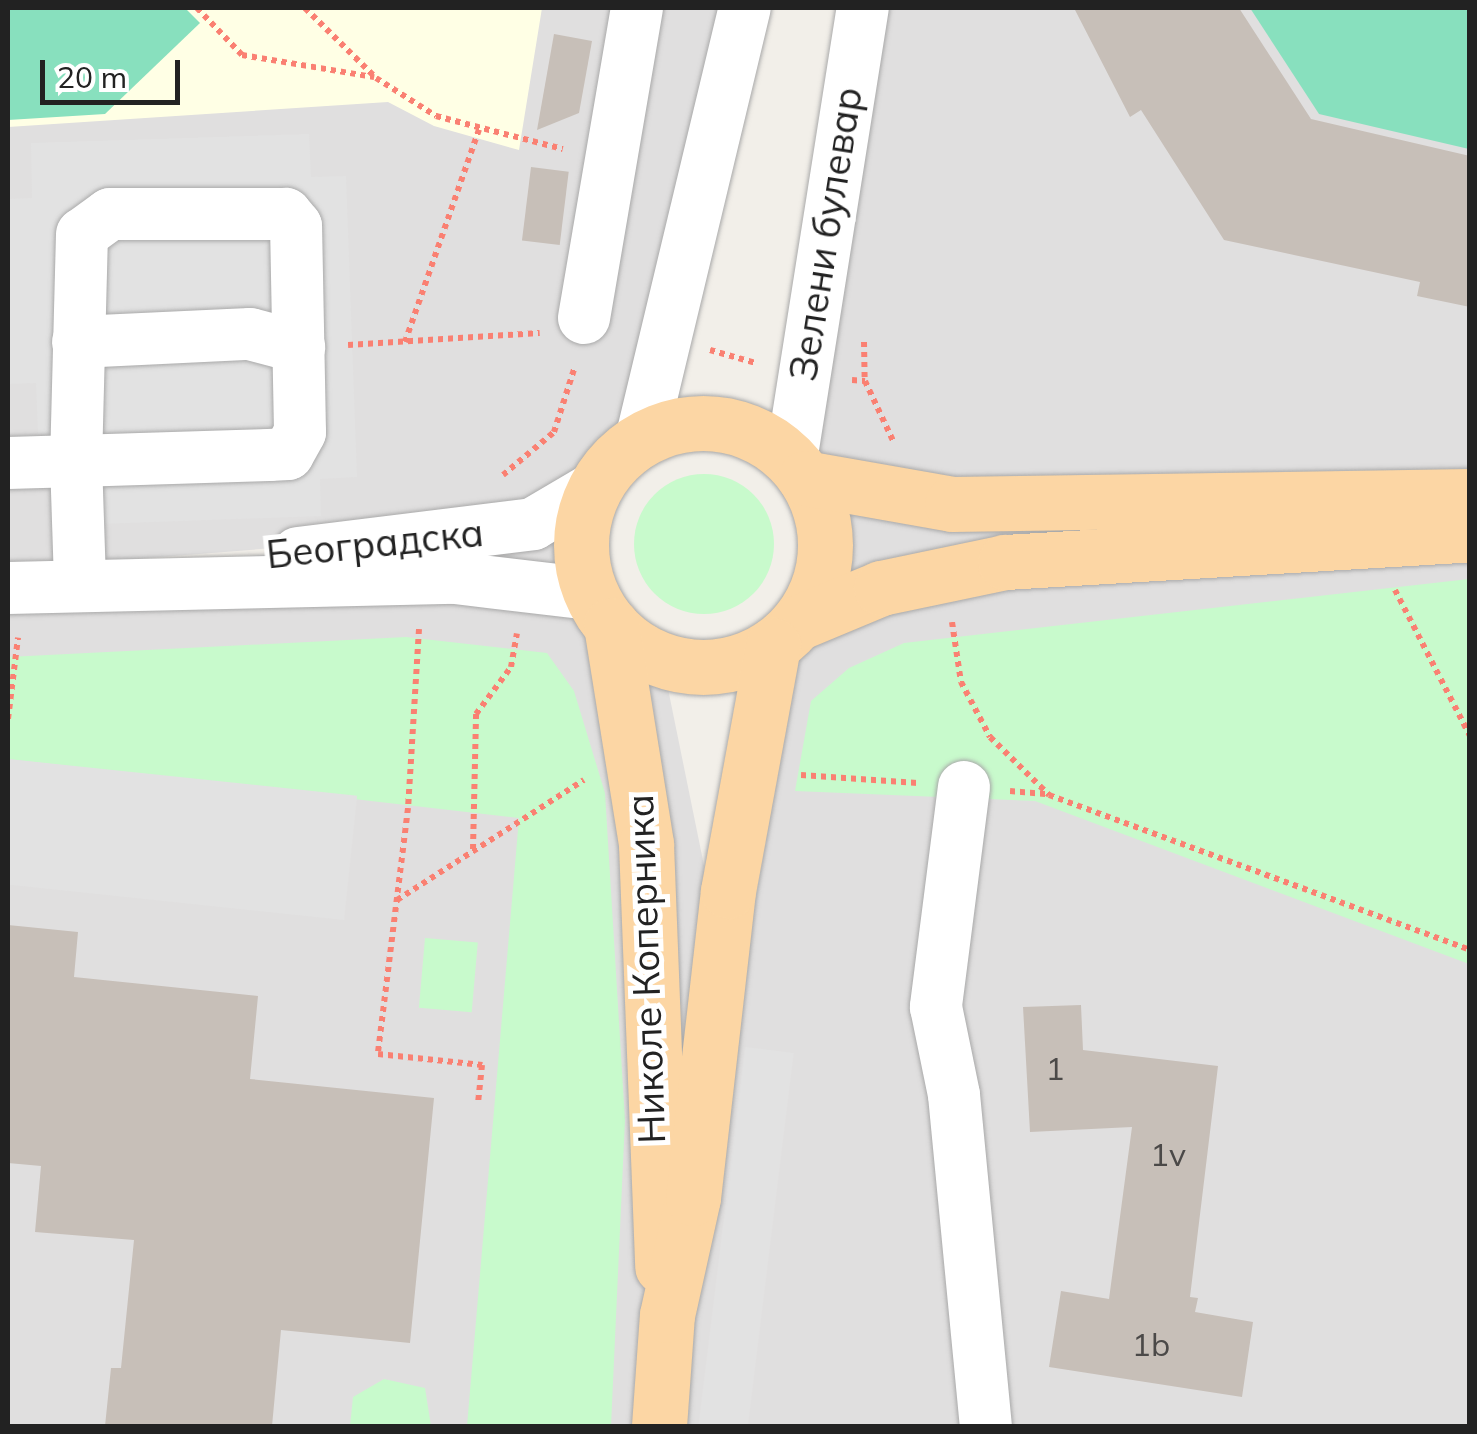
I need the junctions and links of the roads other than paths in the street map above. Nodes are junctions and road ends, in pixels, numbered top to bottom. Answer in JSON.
{"nodes":[{"id":1,"x":637,"y":8,"type":"edge"},
{"id":2,"x":745,"y":8,"type":"edge"},
{"id":3,"x":864,"y":8,"type":"edge"},
{"id":4,"x":584,"y":318,"type":"dead end"},
{"id":5,"x":78,"y":342,"type":"junction"},
{"id":6,"x":299,"y":347,"type":"junction"},
{"id":7,"x":641,"y":440,"type":"junction"},
{"id":8,"x":76,"y":462,"type":"junction"},
{"id":9,"x":8,"y":463,"type":"edge"},
{"id":10,"x":798,"y":470,"type":"junction"},
{"id":11,"x":594,"y":488,"type":"junction"},
{"id":12,"x":1470,"y":496,"type":"edge"},
{"id":13,"x":1470,"y":534,"type":"edge"},
{"id":14,"x":148,"y":583,"type":"junction"},
{"id":15,"x":80,"y":584,"type":"junction"},
{"id":16,"x":8,"y":588,"type":"edge"},
{"id":17,"x":601,"y":610,"type":"junction"},
{"id":18,"x":785,"y":634,"type":"junction"},
{"id":19,"x":964,"y":787,"type":"dead end"},
{"id":20,"x":667,"y":1315,"type":"junction"},
{"id":21,"x":659,"y":1426,"type":"edge"},
{"id":22,"x":986,"y":1426,"type":"edge"}],
"edges":[{"from":1,"to":4,"type":"street"},
{"from":2,"to":7,"type":"street"},
{"from":3,"to":10,"type":"street","name":"Зелени булевар"},
{"from":5,"to":6,"type":"street"},
{"from":5,"to":6,"type":"street"},
{"from":5,"to":8,"type":"street"},
{"from":6,"to":8,"type":"street"},
{"from":7,"to":10,"type":"main road"},
{"from":7,"to":11,"type":"main road"},
{"from":8,"to":9,"type":"street"},
{"from":8,"to":15,"type":"street"},
{"from":10,"to":12,"type":"main road"},
{"from":10,"to":18,"type":"main road"},
{"from":11,"to":14,"type":"street","name":"Београдска"},
{"from":11,"to":17,"type":"main road"},
{"from":13,"to":18,"type":"main road"},
{"from":14,"to":15,"type":"street","name":"Београдска"},
{"from":14,"to":17,"type":"street","name":"Београдска"},
{"from":15,"to":16,"type":"street","name":"Београдска"},
{"from":17,"to":18,"type":"main road"},
{"from":17,"to":20,"type":"main road","name":"Николе Коперника"},
{"from":18,"to":20,"type":"main road","name":"Николе Коперника"},
{"from":19,"to":22,"type":"street"},
{"from":20,"to":21,"type":"main road","name":"Николе Коперника"}]}
